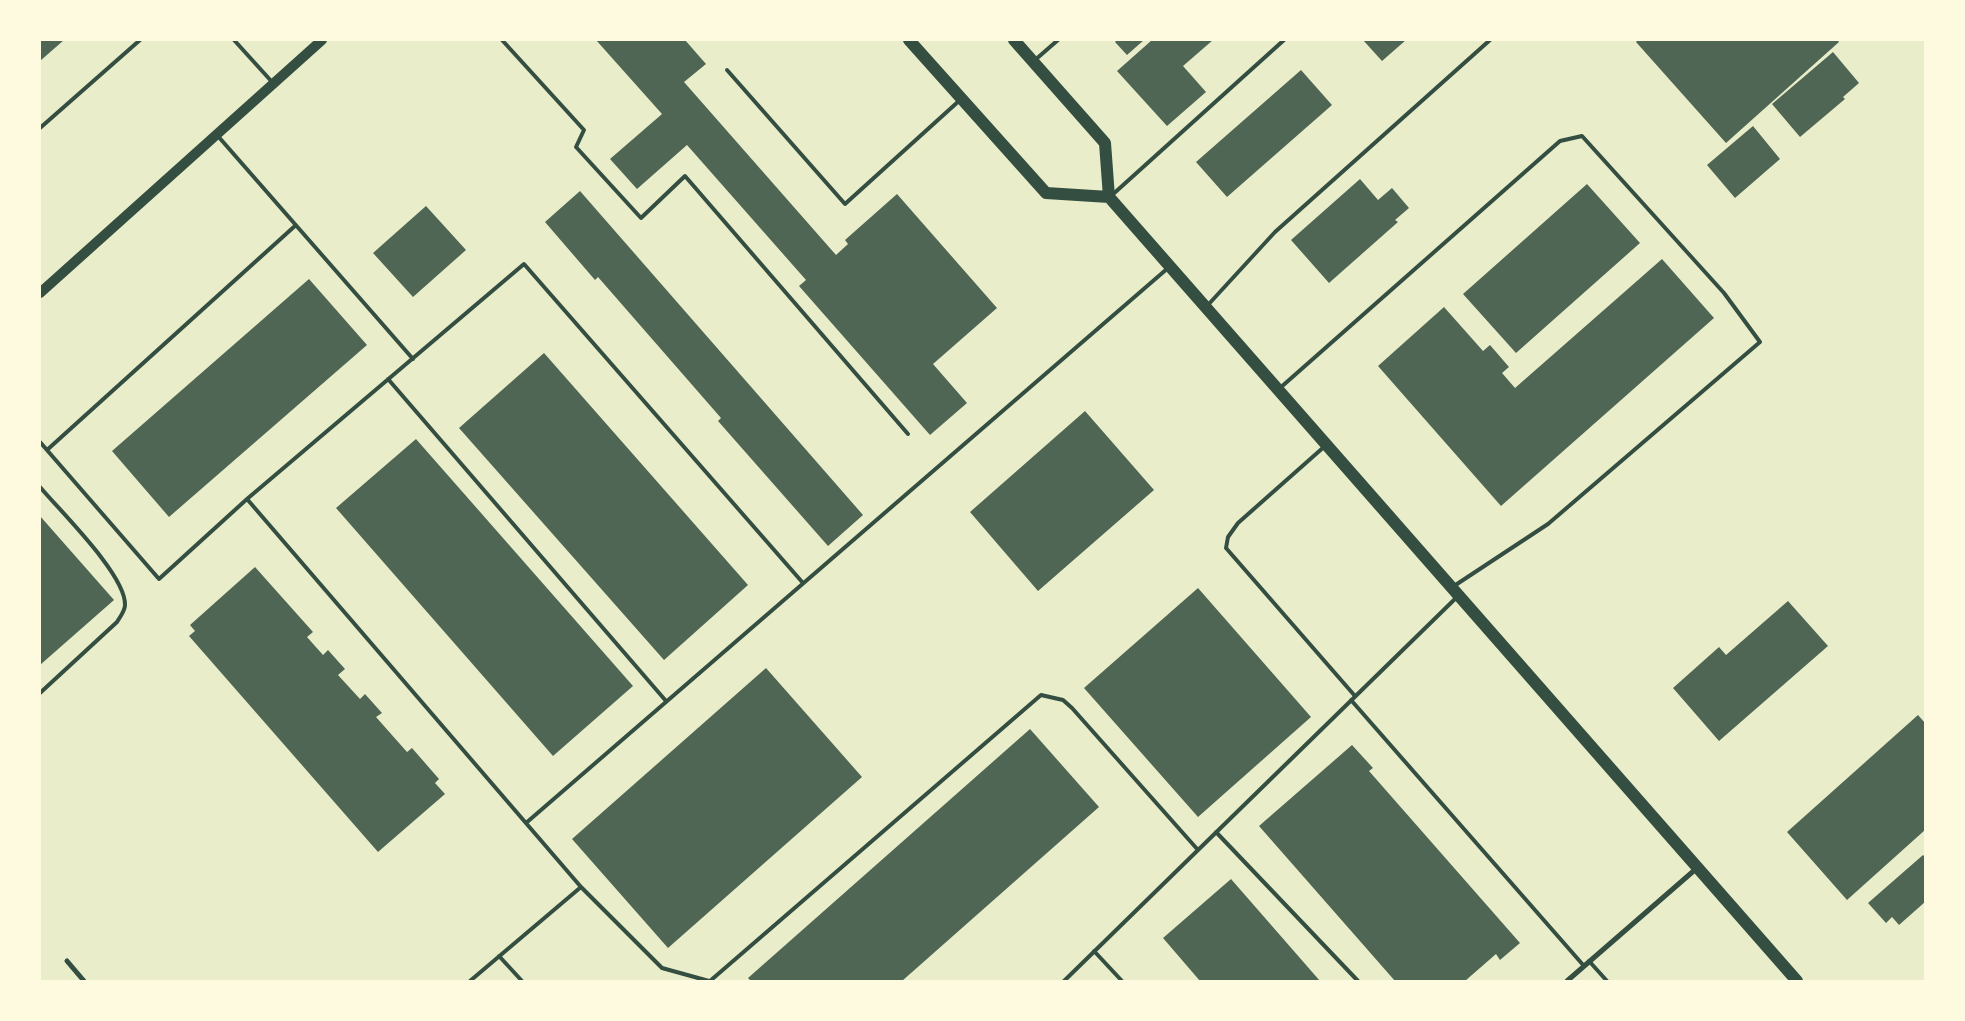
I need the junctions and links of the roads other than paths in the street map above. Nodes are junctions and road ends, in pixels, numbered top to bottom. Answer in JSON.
{"nodes":[{"id":1,"x":140,"y":40,"type":"edge"},
{"id":2,"x":234,"y":40,"type":"edge"},
{"id":3,"x":322,"y":40,"type":"edge"},
{"id":4,"x":502,"y":40,"type":"edge"},
{"id":5,"x":909,"y":40,"type":"edge"},
{"id":6,"x":1014,"y":40,"type":"edge"},
{"id":7,"x":1058,"y":40,"type":"edge"},
{"id":8,"x":1284,"y":40,"type":"edge"},
{"id":9,"x":1490,"y":40,"type":"edge"},
{"id":10,"x":1034,"y":62,"type":"junction"},
{"id":11,"x":727,"y":70,"type":"dead end"},
{"id":12,"x":274,"y":84,"type":"junction"},
{"id":13,"x":962,"y":99,"type":"junction"},
{"id":14,"x":40,"y":128,"type":"edge"},
{"id":15,"x":216,"y":134,"type":"junction"},
{"id":16,"x":1110,"y":197,"type":"junction"},
{"id":17,"x":296,"y":226,"type":"junction"},
{"id":18,"x":1170,"y":266,"type":"junction"},
{"id":19,"x":40,"y":293,"type":"edge"},
{"id":20,"x":1206,"y":307,"type":"junction"},
{"id":21,"x":413,"y":359,"type":"junction"},
{"id":22,"x":388,"y":379,"type":"junction"},
{"id":23,"x":1278,"y":390,"type":"junction"},
{"id":24,"x":908,"y":434,"type":"dead end"},
{"id":25,"x":40,"y":442,"type":"edge"},
{"id":26,"x":1326,"y":444,"type":"junction"},
{"id":27,"x":47,"y":450,"type":"junction"},
{"id":28,"x":40,"y":487,"type":"edge"},
{"id":29,"x":247,"y":499,"type":"junction"},
{"id":30,"x":803,"y":583,"type":"junction"},
{"id":31,"x":1455,"y":591,"type":"junction"},
{"id":32,"x":40,"y":693,"type":"edge"},
{"id":33,"x":1355,"y":696,"type":"junction"},
{"id":34,"x":1351,"y":700,"type":"junction"},
{"id":35,"x":666,"y":701,"type":"junction"},
{"id":36,"x":526,"y":823,"type":"junction"},
{"id":37,"x":1216,"y":832,"type":"junction"},
{"id":38,"x":1198,"y":850,"type":"junction"},
{"id":39,"x":1698,"y":867,"type":"junction"},
{"id":40,"x":581,"y":887,"type":"junction"},
{"id":41,"x":1094,"y":951,"type":"junction"},
{"id":42,"x":499,"y":956,"type":"junction"},
{"id":43,"x":67,"y":961,"type":"dead end"},
{"id":44,"x":1589,"y":961,"type":"junction"},
{"id":45,"x":1584,"y":966,"type":"junction"},
{"id":46,"x":84,"y":981,"type":"edge"},
{"id":47,"x":470,"y":981,"type":"edge"},
{"id":48,"x":522,"y":981,"type":"edge"},
{"id":49,"x":709,"y":981,"type":"edge"},
{"id":50,"x":1064,"y":981,"type":"edge"},
{"id":51,"x":1122,"y":981,"type":"edge"},
{"id":52,"x":1358,"y":981,"type":"edge"},
{"id":53,"x":1567,"y":981,"type":"edge"},
{"id":54,"x":1607,"y":981,"type":"edge"},
{"id":55,"x":1797,"y":981,"type":"edge"}],
"edges":[{"from":1,"to":14,"type":"lane"},
{"from":2,"to":12,"type":"lane"},
{"from":3,"to":12,"type":"main road"},
{"from":4,"to":24,"type":"lane"},
{"from":5,"to":13,"type":"main road"},
{"from":6,"to":10,"type":"main road"},
{"from":7,"to":10,"type":"lane"},
{"from":8,"to":16,"type":"lane"},
{"from":9,"to":20,"type":"lane"},
{"from":10,"to":16,"type":"main road"},
{"from":11,"to":13,"type":"lane"},
{"from":12,"to":15,"type":"main road"},
{"from":13,"to":16,"type":"main road"},
{"from":15,"to":17,"type":"lane"},
{"from":15,"to":19,"type":"main road"},
{"from":16,"to":18,"type":"main road"},
{"from":17,"to":21,"type":"lane"},
{"from":17,"to":27,"type":"lane"},
{"from":18,"to":20,"type":"main road"},
{"from":18,"to":30,"type":"lane"},
{"from":20,"to":23,"type":"main road"},
{"from":21,"to":22,"type":"lane"},
{"from":21,"to":30,"type":"lane"},
{"from":22,"to":29,"type":"lane"},
{"from":22,"to":35,"type":"lane"},
{"from":23,"to":26,"type":"main road"},
{"from":23,"to":31,"type":"lane"},
{"from":25,"to":27,"type":"lane"},
{"from":26,"to":31,"type":"main road"},
{"from":26,"to":33,"type":"lane"},
{"from":27,"to":29,"type":"lane"},
{"from":28,"to":32,"type":"lane"},
{"from":29,"to":36,"type":"lane"},
{"from":30,"to":35,"type":"lane"},
{"from":31,"to":33,"type":"lane"},
{"from":31,"to":39,"type":"main road"},
{"from":33,"to":34,"type":"lane"},
{"from":34,"to":37,"type":"lane"},
{"from":34,"to":45,"type":"lane"},
{"from":35,"to":36,"type":"lane"},
{"from":36,"to":40,"type":"lane"},
{"from":37,"to":38,"type":"lane"},
{"from":37,"to":52,"type":"lane"},
{"from":38,"to":41,"type":"lane"},
{"from":38,"to":49,"type":"lane"},
{"from":39,"to":44,"type":"street"},
{"from":39,"to":55,"type":"main road"},
{"from":40,"to":42,"type":"lane"},
{"from":40,"to":49,"type":"lane"},
{"from":41,"to":50,"type":"lane"},
{"from":41,"to":51,"type":"lane"},
{"from":42,"to":47,"type":"lane"},
{"from":42,"to":48,"type":"lane"},
{"from":43,"to":46,"type":"street"},
{"from":44,"to":45,"type":"street"},
{"from":44,"to":54,"type":"lane"},
{"from":45,"to":53,"type":"street"}]}
